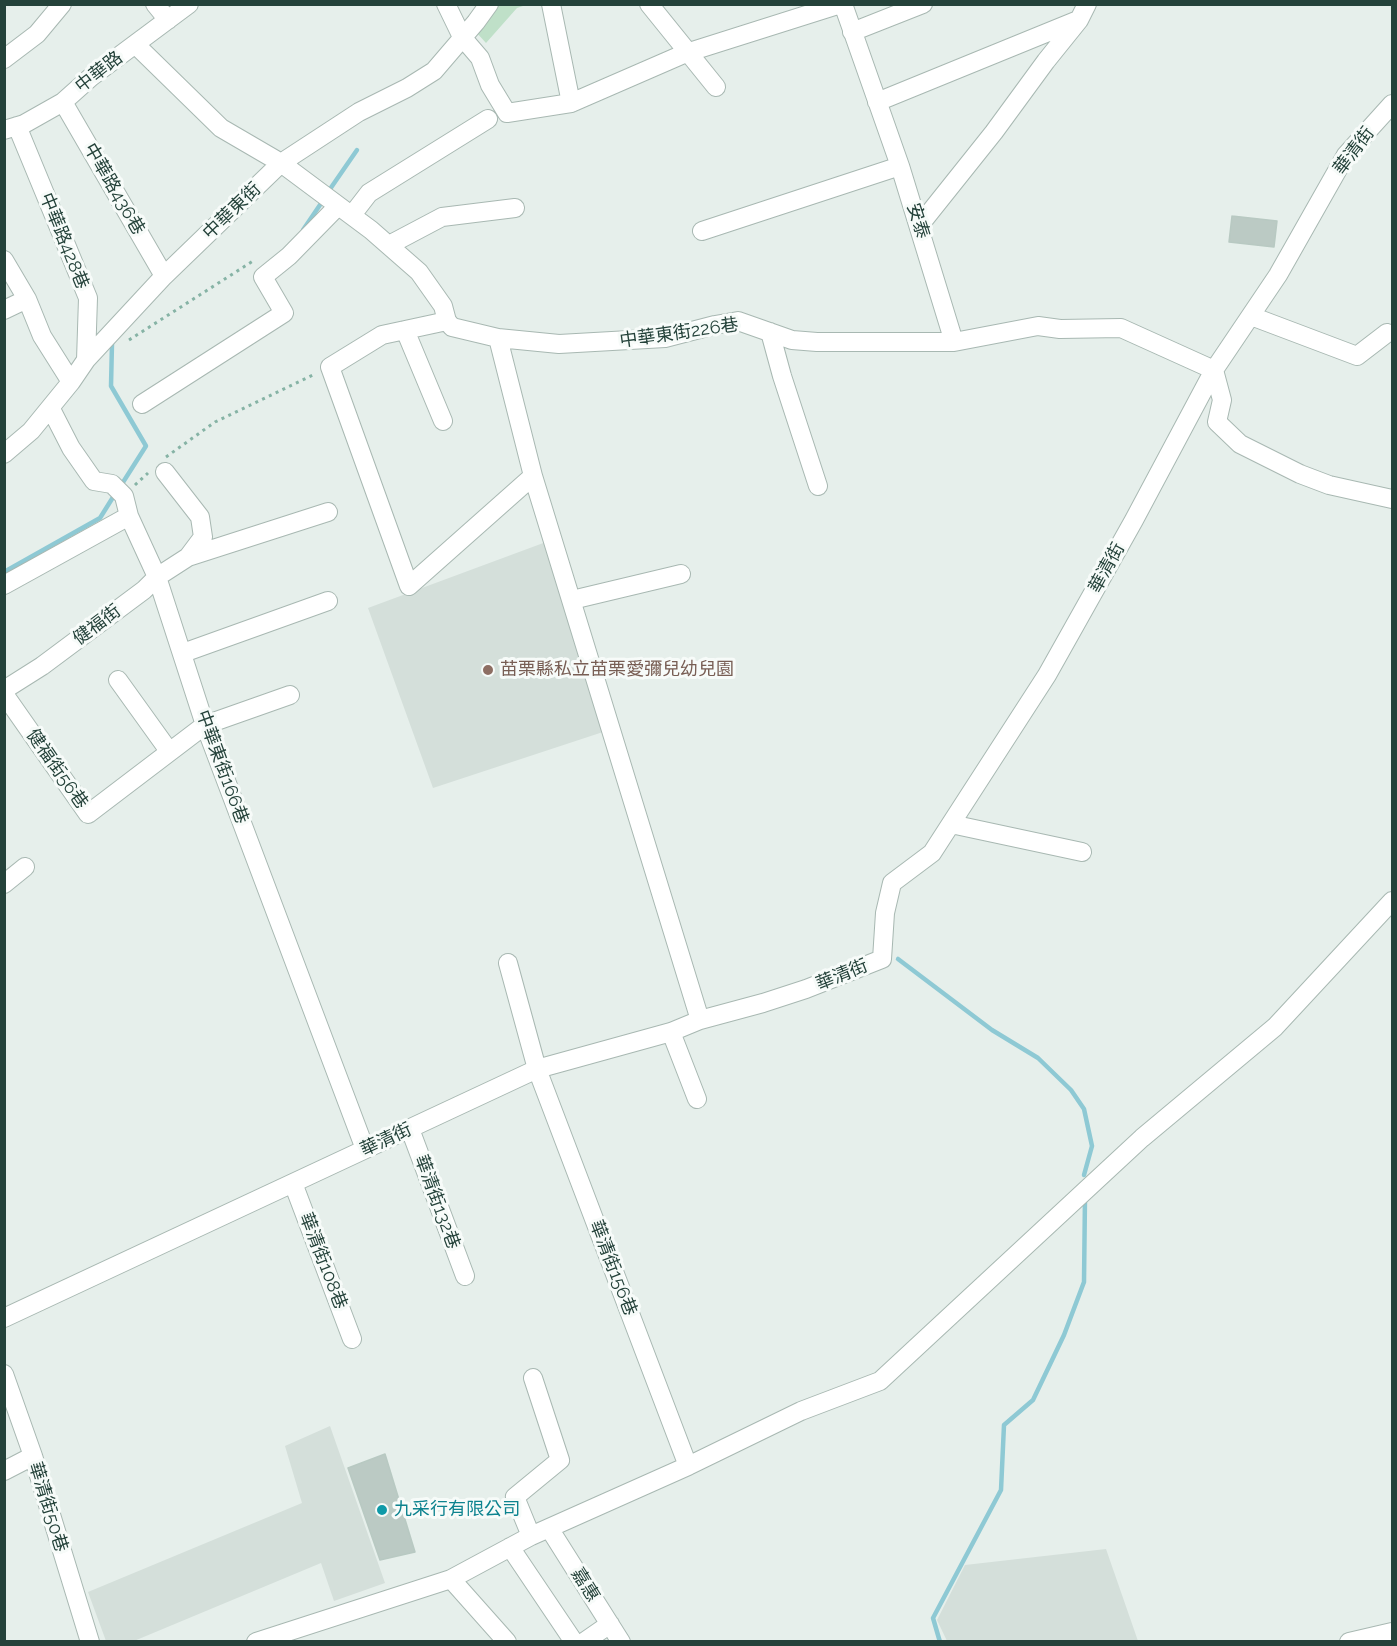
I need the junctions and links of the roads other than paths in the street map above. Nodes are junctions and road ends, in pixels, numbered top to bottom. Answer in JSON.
{"nodes":[{"id":1,"x":62,"y":4,"type":"edge"},
{"id":2,"x":155,"y":4,"type":"edge"},
{"id":3,"x":189,"y":4,"type":"edge"},
{"id":4,"x":446,"y":4,"type":"edge"},
{"id":5,"x":489,"y":4,"type":"edge"},
{"id":6,"x":551,"y":4,"type":"edge"},
{"id":7,"x":649,"y":4,"type":"edge"},
{"id":8,"x":842,"y":4,"type":"edge"},
{"id":9,"x":923,"y":4,"type":"edge"},
{"id":10,"x":1083,"y":12,"type":"edge"},
{"id":11,"x":168,"y":20,"type":"junction"},
{"id":12,"x":852,"y":32,"type":"junction"},
{"id":13,"x":462,"y":37,"type":"junction"},
{"id":14,"x":136,"y":45,"type":"junction"},
{"id":15,"x":686,"y":52,"type":"junction"},
{"id":16,"x":4,"y":59,"type":"edge"},
{"id":17,"x":716,"y":87,"type":"dead end"},
{"id":18,"x":63,"y":102,"type":"junction"},
{"id":19,"x":877,"y":102,"type":"junction"},
{"id":20,"x":571,"y":103,"type":"junction"},
{"id":21,"x":1392,"y":104,"type":"edge"},
{"id":22,"x":488,"y":118,"type":"dead end"},
{"id":23,"x":11,"y":128,"type":"edge"},
{"id":24,"x":281,"y":164,"type":"junction"},
{"id":25,"x":900,"y":166,"type":"junction"},
{"id":26,"x":341,"y":208,"type":"junction"},
{"id":27,"x":514,"y":208,"type":"dead end"},
{"id":28,"x":920,"y":226,"type":"junction"},
{"id":29,"x":702,"y":231,"type":"dead end"},
{"id":30,"x":389,"y":245,"type":"junction"},
{"id":31,"x":4,"y":260,"type":"edge"},
{"id":32,"x":164,"y":276,"type":"junction"},
{"id":33,"x":27,"y":299,"type":"junction"},
{"id":34,"x":4,"y":310,"type":"edge"},
{"id":35,"x":1251,"y":316,"type":"junction"},
{"id":36,"x":447,"y":321,"type":"junction"},
{"id":37,"x":405,"y":330,"type":"junction"},
{"id":38,"x":770,"y":332,"type":"junction"},
{"id":39,"x":1387,"y":333,"type":"dead end"},
{"id":40,"x":498,"y":338,"type":"junction"},
{"id":41,"x":954,"y":342,"type":"junction"},
{"id":42,"x":86,"y":360,"type":"junction"},
{"id":43,"x":1214,"y":370,"type":"junction"},
{"id":44,"x":71,"y":382,"type":"junction"},
{"id":45,"x":142,"y":404,"type":"dead end"},
{"id":46,"x":51,"y":409,"type":"junction"},
{"id":47,"x":443,"y":421,"type":"dead end"},
{"id":48,"x":4,"y":454,"type":"edge"},
{"id":49,"x":161,"y":466,"type":"road end"},
{"id":50,"x":533,"y":476,"type":"junction"},
{"id":51,"x":818,"y":486,"type":"dead end"},
{"id":52,"x":1392,"y":499,"type":"edge"},
{"id":53,"x":328,"y":512,"type":"dead end"},
{"id":54,"x":129,"y":516,"type":"junction"},
{"id":55,"x":188,"y":557,"type":"junction"},
{"id":56,"x":681,"y":574,"type":"dead end"},
{"id":57,"x":158,"y":577,"type":"junction"},
{"id":58,"x":4,"y":585,"type":"edge"},
{"id":59,"x":572,"y":600,"type":"junction"},
{"id":60,"x":327,"y":601,"type":"dead end"},
{"id":61,"x":183,"y":653,"type":"junction"},
{"id":62,"x":118,"y":680,"type":"dead end"},
{"id":63,"x":4,"y":692,"type":"edge"},
{"id":64,"x":290,"y":695,"type":"dead end"},
{"id":65,"x":205,"y":725,"type":"junction"},
{"id":66,"x":169,"y":751,"type":"junction"},
{"id":67,"x":951,"y":824,"type":"junction"},
{"id":68,"x":1082,"y":852,"type":"dead end"},
{"id":69,"x":25,"y":867,"type":"dead end"},
{"id":70,"x":4,"y":884,"type":"edge"},
{"id":71,"x":1392,"y":901,"type":"edge"},
{"id":72,"x":508,"y":963,"type":"dead end"},
{"id":73,"x":700,"y":1020,"type":"junction"},
{"id":74,"x":671,"y":1032,"type":"junction"},
{"id":75,"x":537,"y":1069,"type":"junction"},
{"id":76,"x":697,"y":1099,"type":"dead end"},
{"id":77,"x":410,"y":1129,"type":"junction"},
{"id":78,"x":365,"y":1149,"type":"junction"},
{"id":79,"x":293,"y":1183,"type":"junction"},
{"id":80,"x":465,"y":1276,"type":"dead end"},
{"id":81,"x":4,"y":1318,"type":"edge"},
{"id":82,"x":352,"y":1339,"type":"dead end"},
{"id":83,"x":4,"y":1374,"type":"edge"},
{"id":84,"x":533,"y":1378,"type":"dead end"},
{"id":85,"x":33,"y":1456,"type":"junction"},
{"id":86,"x":688,"y":1467,"type":"junction"},
{"id":87,"x":4,"y":1471,"type":"edge"},
{"id":88,"x":549,"y":1528,"type":"junction"},
{"id":89,"x":531,"y":1536,"type":"junction"},
{"id":90,"x":510,"y":1546,"type":"junction"},
{"id":91,"x":451,"y":1579,"type":"junction"},
{"id":92,"x":610,"y":1624,"type":"junction"},
{"id":93,"x":1392,"y":1632,"type":"edge"},
{"id":94,"x":90,"y":1641,"type":"edge"},
{"id":95,"x":256,"y":1641,"type":"edge"},
{"id":96,"x":507,"y":1641,"type":"edge"},
{"id":97,"x":574,"y":1641,"type":"edge"},
{"id":98,"x":584,"y":1641,"type":"edge"},
{"id":99,"x":621,"y":1641,"type":"edge"},
{"id":100,"x":1349,"y":1641,"type":"edge"}],
"edges":[{"from":1,"to":16,"type":"street"},
{"from":2,"to":11,"type":"street"},
{"from":3,"to":11,"type":"street","name":"中華路"},
{"from":4,"to":13,"type":"street"},
{"from":5,"to":13,"type":"street","name":"中華東街"},
{"from":6,"to":20,"type":"street"},
{"from":7,"to":15,"type":"street"},
{"from":8,"to":12,"type":"street","name":"安泰"},
{"from":8,"to":15,"type":"street","name":"安泰"},
{"from":9,"to":12,"type":"street"},
{"from":10,"to":19,"type":"street"},
{"from":10,"to":28,"type":"street"},
{"from":11,"to":14,"type":"street","name":"中華路"},
{"from":12,"to":19,"type":"street","name":"安泰"},
{"from":13,"to":20,"type":"street","name":"安泰"},
{"from":13,"to":24,"type":"street","name":"中華東街"},
{"from":14,"to":18,"type":"street","name":"中華路"},
{"from":14,"to":24,"type":"street"},
{"from":15,"to":17,"type":"street"},
{"from":15,"to":20,"type":"street","name":"安泰"},
{"from":18,"to":23,"type":"street","name":"中華路"},
{"from":18,"to":32,"type":"street","name":"中華路436巷"},
{"from":19,"to":25,"type":"street","name":"安泰"},
{"from":21,"to":35,"type":"street","name":"華清街"},
{"from":22,"to":26,"type":"street"},
{"from":23,"to":42,"type":"street","name":"中華路428巷"},
{"from":24,"to":26,"type":"street"},
{"from":24,"to":32,"type":"street","name":"中華東街"},
{"from":25,"to":28,"type":"street","name":"安泰"},
{"from":25,"to":29,"type":"street"},
{"from":26,"to":30,"type":"street"},
{"from":26,"to":45,"type":"street"},
{"from":27,"to":30,"type":"street"},
{"from":28,"to":41,"type":"street","name":"安泰"},
{"from":30,"to":36,"type":"street"},
{"from":31,"to":33,"type":"street"},
{"from":32,"to":42,"type":"street","name":"中華東街"},
{"from":33,"to":34,"type":"street"},
{"from":33,"to":44,"type":"street"},
{"from":35,"to":39,"type":"street"},
{"from":35,"to":43,"type":"street","name":"華清街"},
{"from":36,"to":37,"type":"street"},
{"from":36,"to":40,"type":"street","name":"中華東街226巷"},
{"from":37,"to":47,"type":"street"},
{"from":37,"to":50,"type":"street"},
{"from":38,"to":40,"type":"street","name":"中華東街226巷"},
{"from":38,"to":41,"type":"street","name":"中華東街226巷"},
{"from":38,"to":51,"type":"street"},
{"from":40,"to":50,"type":"street"},
{"from":41,"to":43,"type":"street","name":"中華東街226巷"},
{"from":42,"to":44,"type":"street","name":"中華東街"},
{"from":43,"to":52,"type":"street"},
{"from":43,"to":67,"type":"street","name":"華清街"},
{"from":44,"to":46,"type":"street","name":"中華東街"},
{"from":46,"to":48,"type":"street","name":"中華東街"},
{"from":46,"to":54,"type":"street","name":"中華東街166巷"},
{"from":49,"to":55,"type":"street","name":"健福街"},
{"from":50,"to":59,"type":"street"},
{"from":53,"to":55,"type":"street","name":"健福街"},
{"from":54,"to":57,"type":"street","name":"中華東街166巷"},
{"from":54,"to":58,"type":"street"},
{"from":55,"to":57,"type":"street","name":"健福街"},
{"from":56,"to":59,"type":"street"},
{"from":57,"to":61,"type":"street","name":"中華東街166巷"},
{"from":57,"to":63,"type":"street","name":"健福街"},
{"from":59,"to":73,"type":"street"},
{"from":60,"to":61,"type":"street"},
{"from":61,"to":65,"type":"street","name":"中華東街166巷"},
{"from":62,"to":66,"type":"street"},
{"from":63,"to":66,"type":"street","name":"健福街56巷"},
{"from":64,"to":65,"type":"street"},
{"from":65,"to":66,"type":"street"},
{"from":65,"to":78,"type":"street","name":"中華東街166巷"},
{"from":67,"to":68,"type":"street"},
{"from":67,"to":73,"type":"street","name":"華清街"},
{"from":69,"to":70,"type":"street"},
{"from":71,"to":86,"type":"street"},
{"from":72,"to":75,"type":"street","name":"華清街156巷"},
{"from":73,"to":74,"type":"street","name":"華清街"},
{"from":74,"to":75,"type":"street","name":"華清街"},
{"from":74,"to":76,"type":"street"},
{"from":75,"to":77,"type":"street","name":"華清街"},
{"from":75,"to":86,"type":"street","name":"華清街156巷"},
{"from":77,"to":78,"type":"street","name":"華清街"},
{"from":77,"to":80,"type":"street","name":"華清街132巷"},
{"from":78,"to":79,"type":"street","name":"華清街"},
{"from":79,"to":81,"type":"street","name":"華清街"},
{"from":79,"to":82,"type":"street","name":"華清街108巷"},
{"from":83,"to":85,"type":"street","name":"華清街50巷"},
{"from":84,"to":89,"type":"street"},
{"from":85,"to":87,"type":"street"},
{"from":85,"to":94,"type":"street","name":"華清街50巷"},
{"from":86,"to":88,"type":"street"},
{"from":88,"to":89,"type":"street"},
{"from":88,"to":92,"type":"street","name":"嘉惠"},
{"from":89,"to":90,"type":"street"},
{"from":90,"to":91,"type":"street"},
{"from":90,"to":97,"type":"street"},
{"from":91,"to":95,"type":"street"},
{"from":91,"to":96,"type":"street"},
{"from":92,"to":98,"type":"street"},
{"from":92,"to":99,"type":"street","name":"嘉惠"},
{"from":93,"to":100,"type":"street"}]}
